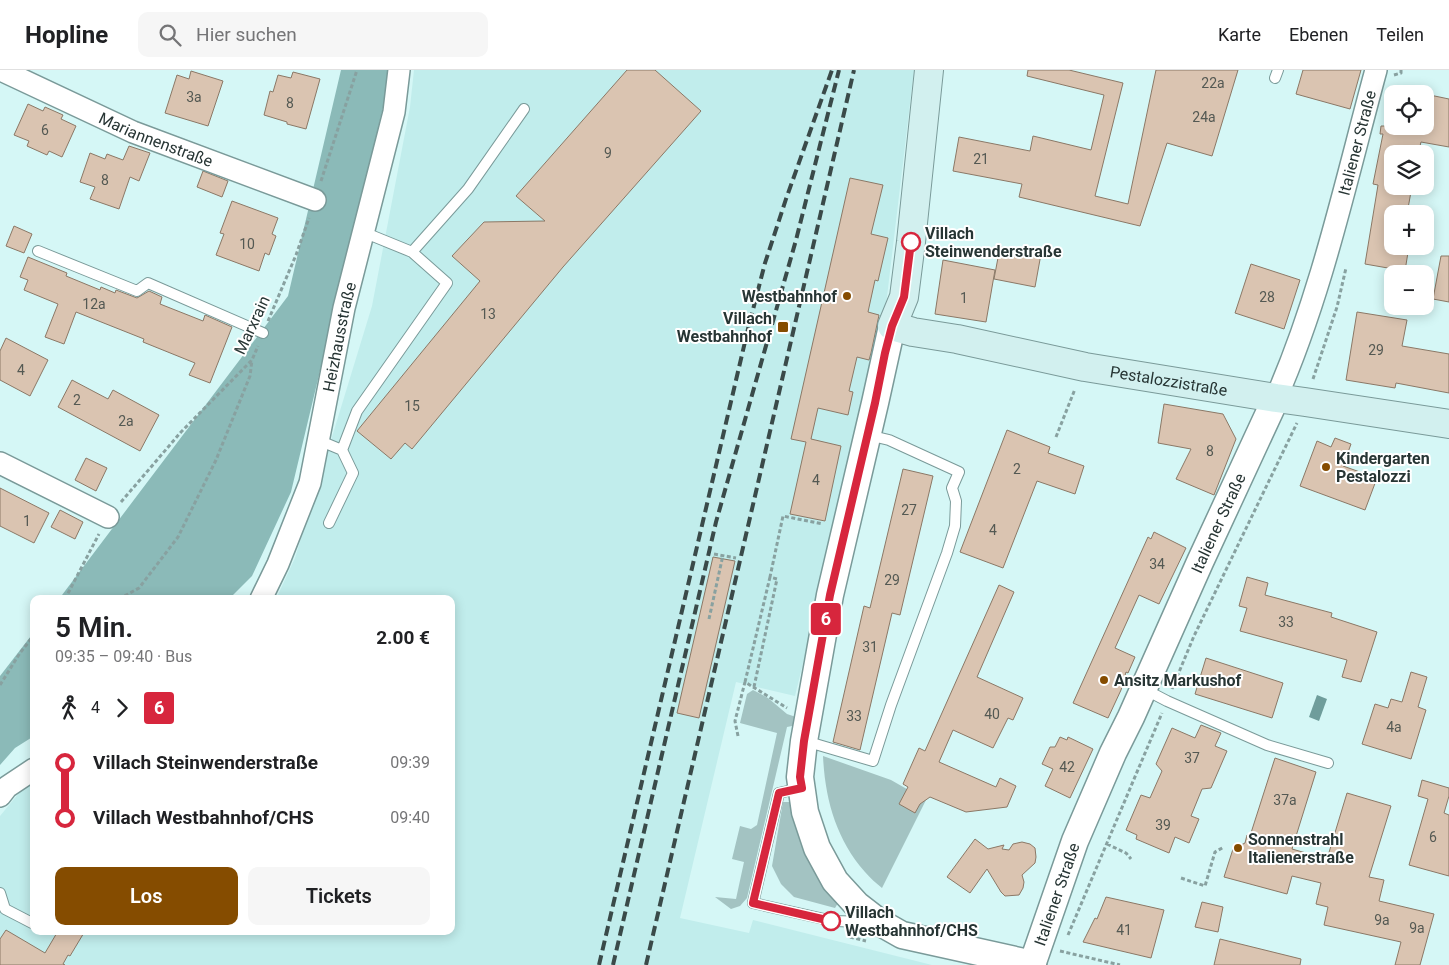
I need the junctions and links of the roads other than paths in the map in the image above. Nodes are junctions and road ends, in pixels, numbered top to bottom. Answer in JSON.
{"nodes":[{"id":1,"x":2,"y":70,"type":"edge"},
{"id":2,"x":399,"y":70,"type":"edge"},
{"id":3,"x":929,"y":70,"type":"edge"},
{"id":4,"x":1376,"y":70,"type":"edge"},
{"id":5,"x":524,"y":109,"type":"dead end"},
{"id":6,"x":315,"y":200,"type":"road end"},
{"id":7,"x":363,"y":232,"type":"junction"},
{"id":8,"x":38,"y":251,"type":"dead end"},
{"id":9,"x":412,"y":252,"type":"junction"},
{"id":10,"x":892,"y":326,"type":"junction"},
{"id":11,"x":263,"y":333,"type":"road end"},
{"id":12,"x":1276,"y":398,"type":"junction"},
{"id":13,"x":1449,"y":424,"type":"edge"},
{"id":14,"x":868,"y":435,"type":"junction"},
{"id":15,"x":318,"y":440,"type":"junction"},
{"id":16,"x":342,"y":450,"type":"junction"},
{"id":17,"x":0,"y":463,"type":"edge"},
{"id":18,"x":108,"y":516,"type":"road end"},
{"id":19,"x":330,"y":523,"type":"dead end"},
{"id":20,"x":263,"y":595,"type":"edge"},
{"id":21,"x":1143,"y":688,"type":"junction"},
{"id":22,"x":806,"y":728,"type":"junction"},
{"id":23,"x":1328,"y":763,"type":"dead end"},
{"id":24,"x":30,"y":772,"type":"edge"},
{"id":25,"x":802,"y":788,"type":"junction"},
{"id":26,"x":0,"y":796,"type":"edge"},
{"id":27,"x":0,"y":893,"type":"edge"},
{"id":28,"x":2,"y":913,"type":"edge"},
{"id":29,"x":879,"y":922,"type":"junction"},
{"id":30,"x":30,"y":923,"type":"edge"},
{"id":31,"x":951,"y":946,"type":"junction"},
{"id":32,"x":976,"y":965,"type":"edge"},
{"id":33,"x":1033,"y":965,"type":"edge"}],
"edges":[{"from":1,"to":6,"type":"street","name":"Mariannenstraße"},
{"from":2,"to":7,"type":"street","name":"Heizhausstraße"},
{"from":3,"to":10,"type":"main road"},
{"from":4,"to":12,"type":"street","name":"Italiener Straße"},
{"from":5,"to":9,"type":"lane"},
{"from":7,"to":9,"type":"lane"},
{"from":7,"to":15,"type":"street","name":"Heizhausstraße"},
{"from":8,"to":11,"type":"lane"},
{"from":9,"to":16,"type":"lane"},
{"from":10,"to":12,"type":"main road","name":"Pestalozzistraße"},
{"from":10,"to":14,"type":"street"},
{"from":12,"to":13,"type":"main road","name":"Pestalozzistraße"},
{"from":12,"to":21,"type":"street","name":"Italiener Straße"},
{"from":14,"to":22,"type":"street"},
{"from":14,"to":22,"type":"lane"},
{"from":15,"to":16,"type":"lane"},
{"from":15,"to":20,"type":"street","name":"Heizhausstraße"},
{"from":16,"to":19,"type":"lane"},
{"from":17,"to":18,"type":"street"},
{"from":21,"to":23,"type":"lane"},
{"from":21,"to":33,"type":"street","name":"Italiener Straße"},
{"from":22,"to":25,"type":"street"},
{"from":24,"to":26,"type":"street"},
{"from":25,"to":29,"type":"street"},
{"from":25,"to":29,"type":"lane"},
{"from":27,"to":28,"type":"lane"},
{"from":28,"to":30,"type":"lane"},
{"from":29,"to":31,"type":"street"},
{"from":31,"to":32,"type":"street"},
{"from":31,"to":33,"type":"street"}]}
